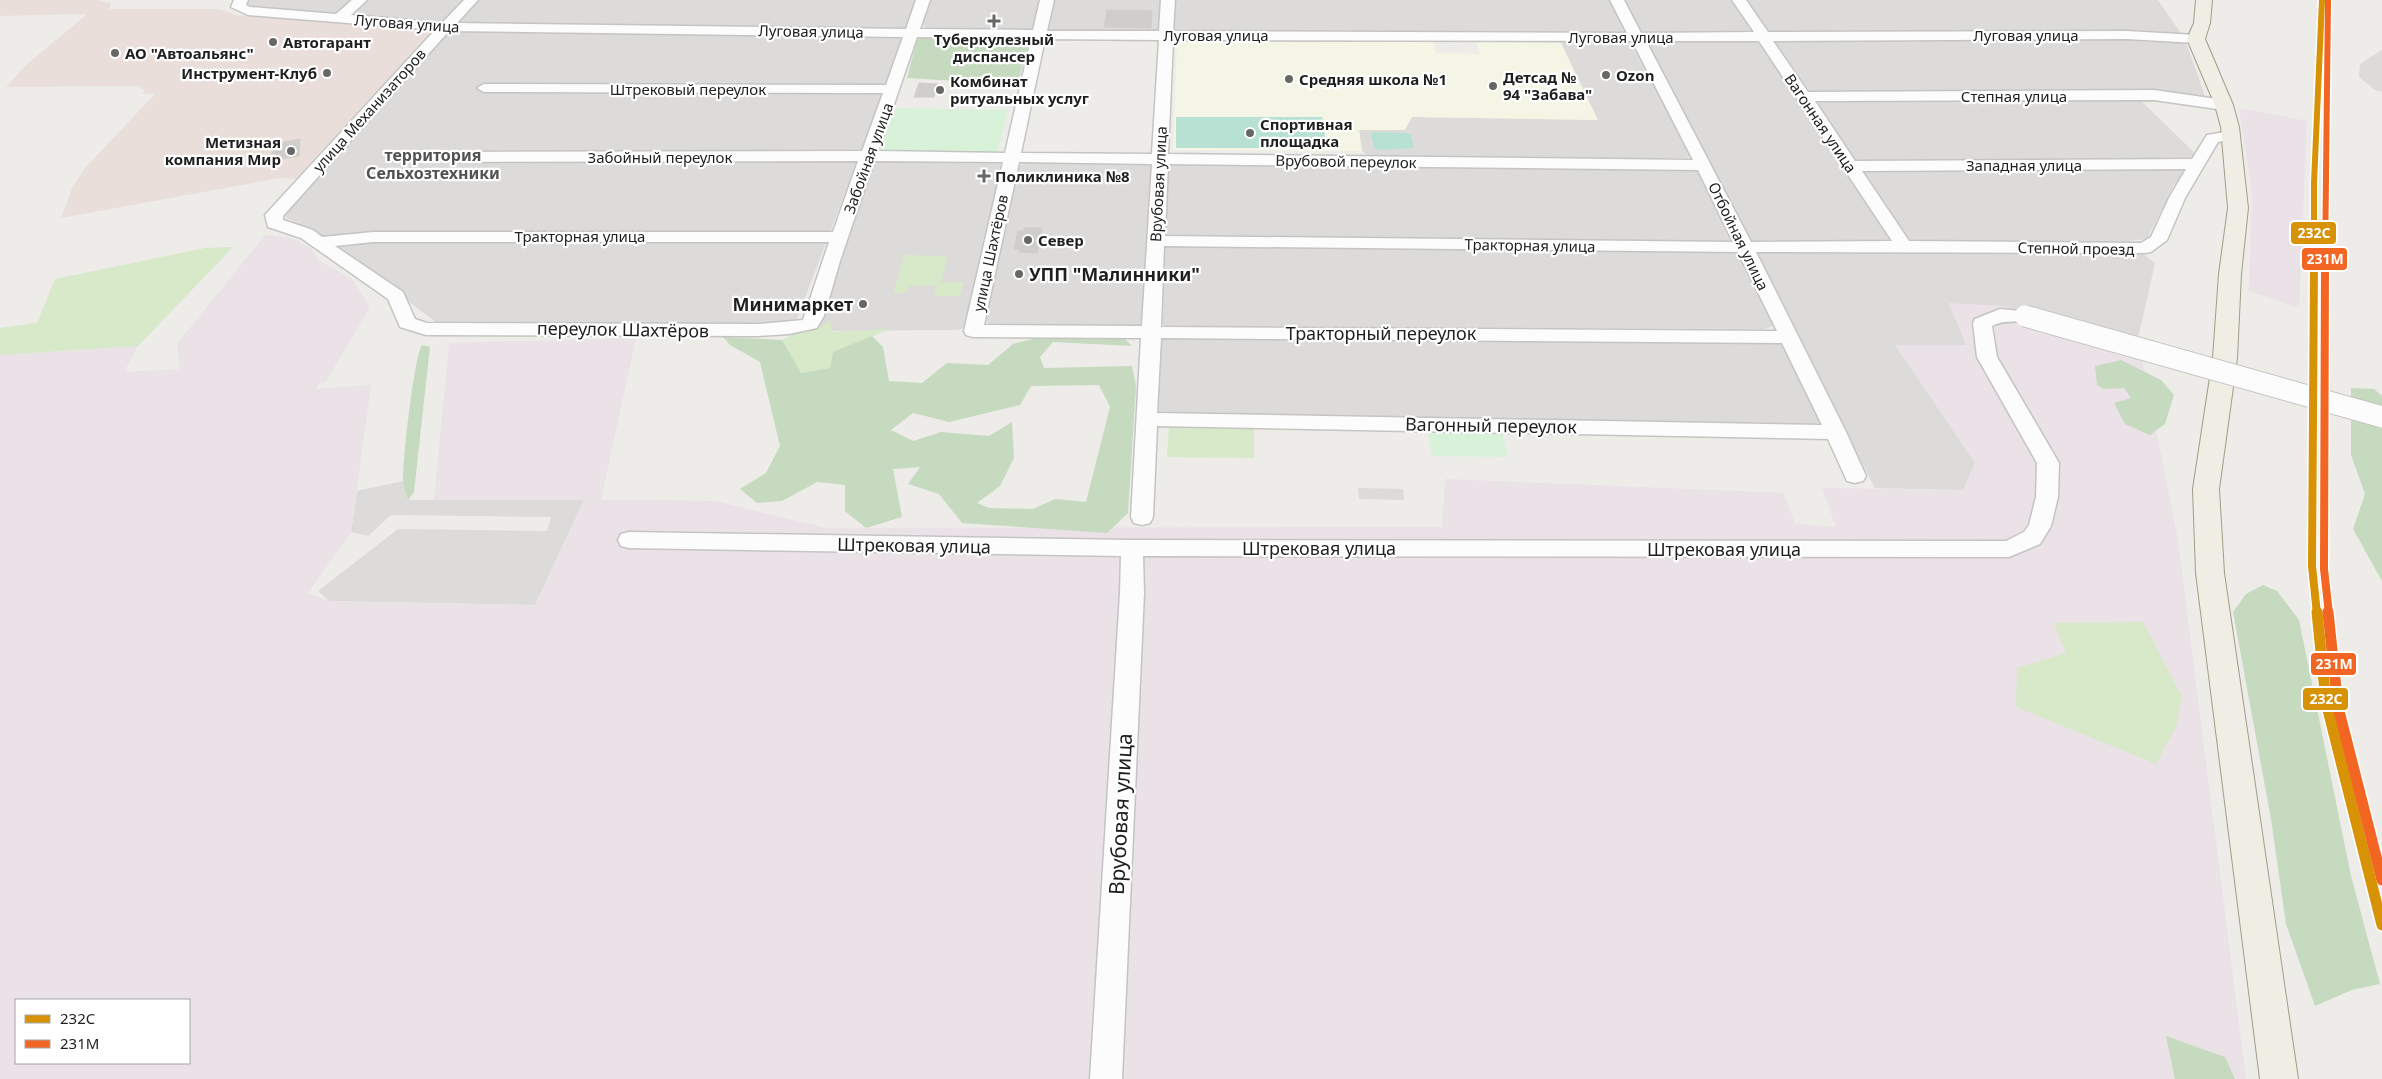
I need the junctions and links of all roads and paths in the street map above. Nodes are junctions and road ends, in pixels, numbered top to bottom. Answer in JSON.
{"nodes":[{"id":1,"x":360,"y":0,"type":"edge"},
{"id":2,"x":471,"y":0,"type":"edge"},
{"id":3,"x":923,"y":0,"type":"edge"},
{"id":4,"x":1047,"y":0,"type":"edge"},
{"id":5,"x":1168,"y":0,"type":"edge"},
{"id":6,"x":1616,"y":0,"type":"edge"},
{"id":7,"x":1739,"y":0,"type":"edge"},
{"id":8,"x":2204,"y":0,"type":"edge"},
{"id":9,"x":239,"y":3,"type":"edge"},
{"id":10,"x":340,"y":18,"type":"junction"},
{"id":11,"x":444,"y":27,"type":"junction"},
{"id":12,"x":912,"y":32,"type":"junction"},
{"id":13,"x":1039,"y":34,"type":"junction"},
{"id":14,"x":1166,"y":35,"type":"junction"},
{"id":15,"x":1763,"y":36,"type":"junction"},
{"id":16,"x":1637,"y":37,"type":"junction"},
{"id":17,"x":2196,"y":39,"type":"junction"},
{"id":18,"x":484,"y":88,"type":"dead end"},
{"id":19,"x":892,"y":89,"type":"junction"},
{"id":20,"x":1803,"y":97,"type":"junction"},
{"id":21,"x":2224,"y":105,"type":"junction"},
{"id":22,"x":2231,"y":136,"type":"junction"},
{"id":23,"x":868,"y":156,"type":"junction"},
{"id":24,"x":452,"y":157,"type":"dead end"},
{"id":25,"x":1011,"y":158,"type":"junction"},
{"id":26,"x":1159,"y":159,"type":"junction"},
{"id":27,"x":2199,"y":164,"type":"junction"},
{"id":28,"x":1704,"y":165,"type":"junction"},
{"id":29,"x":1849,"y":166,"type":"junction"},
{"id":30,"x":840,"y":237,"type":"junction"},
{"id":31,"x":1155,"y":241,"type":"junction"},
{"id":32,"x":320,"y":242,"type":"junction"},
{"id":33,"x":1904,"y":246,"type":"junction"},
{"id":34,"x":1744,"y":248,"type":"junction"},
{"id":35,"x":815,"y":316,"type":"joint"},
{"id":36,"x":973,"y":331,"type":"joint"},
{"id":37,"x":1152,"y":331,"type":"junction"},
{"id":38,"x":1789,"y":337,"type":"junction"},
{"id":39,"x":2382,"y":417,"type":"edge"},
{"id":40,"x":1146,"y":419,"type":"junction"},
{"id":41,"x":1836,"y":432,"type":"junction"},
{"id":42,"x":1855,"y":476,"type":"dead end"},
{"id":43,"x":1142,"y":517,"type":"dead end"},
{"id":44,"x":629,"y":540,"type":"dead end"},
{"id":45,"x":1132,"y":548,"type":"junction"},
{"id":46,"x":1106,"y":1079,"type":"edge"},
{"id":47,"x":2279,"y":1079,"type":"edge"}],
"edges":[{"from":1,"to":10,"type":"street"},
{"from":2,"to":11,"type":"street","name":"улица Механизаторов"},
{"from":3,"to":12,"type":"street","name":"Забойная улица"},
{"from":4,"to":13,"type":"street","name":"улица Шахтёров"},
{"from":5,"to":14,"type":"street","name":"Врубовая улица"},
{"from":6,"to":16,"type":"street","name":"Отбойная улица"},
{"from":7,"to":15,"type":"street","name":"Вагонная улица"},
{"from":8,"to":17,"type":"main road"},
{"from":9,"to":10,"type":"street","name":"Луговая улица"},
{"from":10,"to":11,"type":"street","name":"Луговая улица"},
{"from":11,"to":12,"type":"street","name":"Луговая улица"},
{"from":11,"to":32,"type":"street","name":"улица Механизаторов"},
{"from":12,"to":13,"type":"street","name":"Луговая улица"},
{"from":12,"to":19,"type":"street","name":"Забойная улица"},
{"from":13,"to":14,"type":"street","name":"Луговая улица"},
{"from":13,"to":25,"type":"street","name":"улица Шахтёров"},
{"from":14,"to":16,"type":"street","name":"Луговая улица"},
{"from":14,"to":26,"type":"street","name":"Врубовая улица"},
{"from":15,"to":16,"type":"street","name":"Луговая улица"},
{"from":15,"to":17,"type":"street","name":"Луговая улица"},
{"from":15,"to":20,"type":"street","name":"Вагонная улица"},
{"from":16,"to":28,"type":"street","name":"Отбойная улица"},
{"from":17,"to":21,"type":"main road"},
{"from":18,"to":19,"type":"street","name":"Штрековый переулок"},
{"from":19,"to":23,"type":"street","name":"Забойная улица"},
{"from":20,"to":21,"type":"street","name":"Степная улица"},
{"from":20,"to":29,"type":"street","name":"Вагонная улица"},
{"from":21,"to":22,"type":"main road"},
{"from":22,"to":27,"type":"street","name":"Степной проезд"},
{"from":22,"to":47,"type":"main road"},
{"from":23,"to":24,"type":"street","name":"Забойный переулок"},
{"from":23,"to":25,"type":"street","name":"Врубовой переулок"},
{"from":23,"to":30,"type":"street","name":"Забойная улица"},
{"from":25,"to":26,"type":"street","name":"Врубовой переулок"},
{"from":25,"to":36,"type":"street","name":"улица Шахтёров"},
{"from":26,"to":28,"type":"street","name":"Врубовой переулок"},
{"from":26,"to":31,"type":"street","name":"Врубовая улица"},
{"from":27,"to":29,"type":"street","name":"Западная улица"},
{"from":27,"to":33,"type":"street","name":"Степной проезд"},
{"from":28,"to":34,"type":"street","name":"Отбойная улица"},
{"from":29,"to":33,"type":"street","name":"Вагонная улица"},
{"from":30,"to":32,"type":"street","name":"Тракторная улица"},
{"from":30,"to":35,"type":"street","name":"Забойная улица"},
{"from":31,"to":34,"type":"street","name":"Тракторная улица"},
{"from":31,"to":37,"type":"street","name":"Врубовая улица"},
{"from":32,"to":35,"type":"street","name":"переулок Шахтёров"},
{"from":33,"to":34,"type":"street","name":"Тракторная улица"},
{"from":34,"to":38,"type":"street","name":"Отбойная улица"},
{"from":36,"to":37,"type":"street","name":"Тракторный переулок"},
{"from":37,"to":38,"type":"street","name":"Тракторный переулок"},
{"from":37,"to":40,"type":"street","name":"Врубовая улица"},
{"from":38,"to":41,"type":"street","name":"Отбойная улица"},
{"from":39,"to":45,"type":"street","name":"Штрековая улица","bridge":true},
{"from":40,"to":41,"type":"street","name":"Вагонный переулок"},
{"from":40,"to":43,"type":"street","name":"Врубовая улица"},
{"from":41,"to":42,"type":"street","name":"Отбойная улица"},
{"from":44,"to":45,"type":"street","name":"Штрековая улица"},
{"from":45,"to":46,"type":"street","name":"Врубовая улица"}]}
